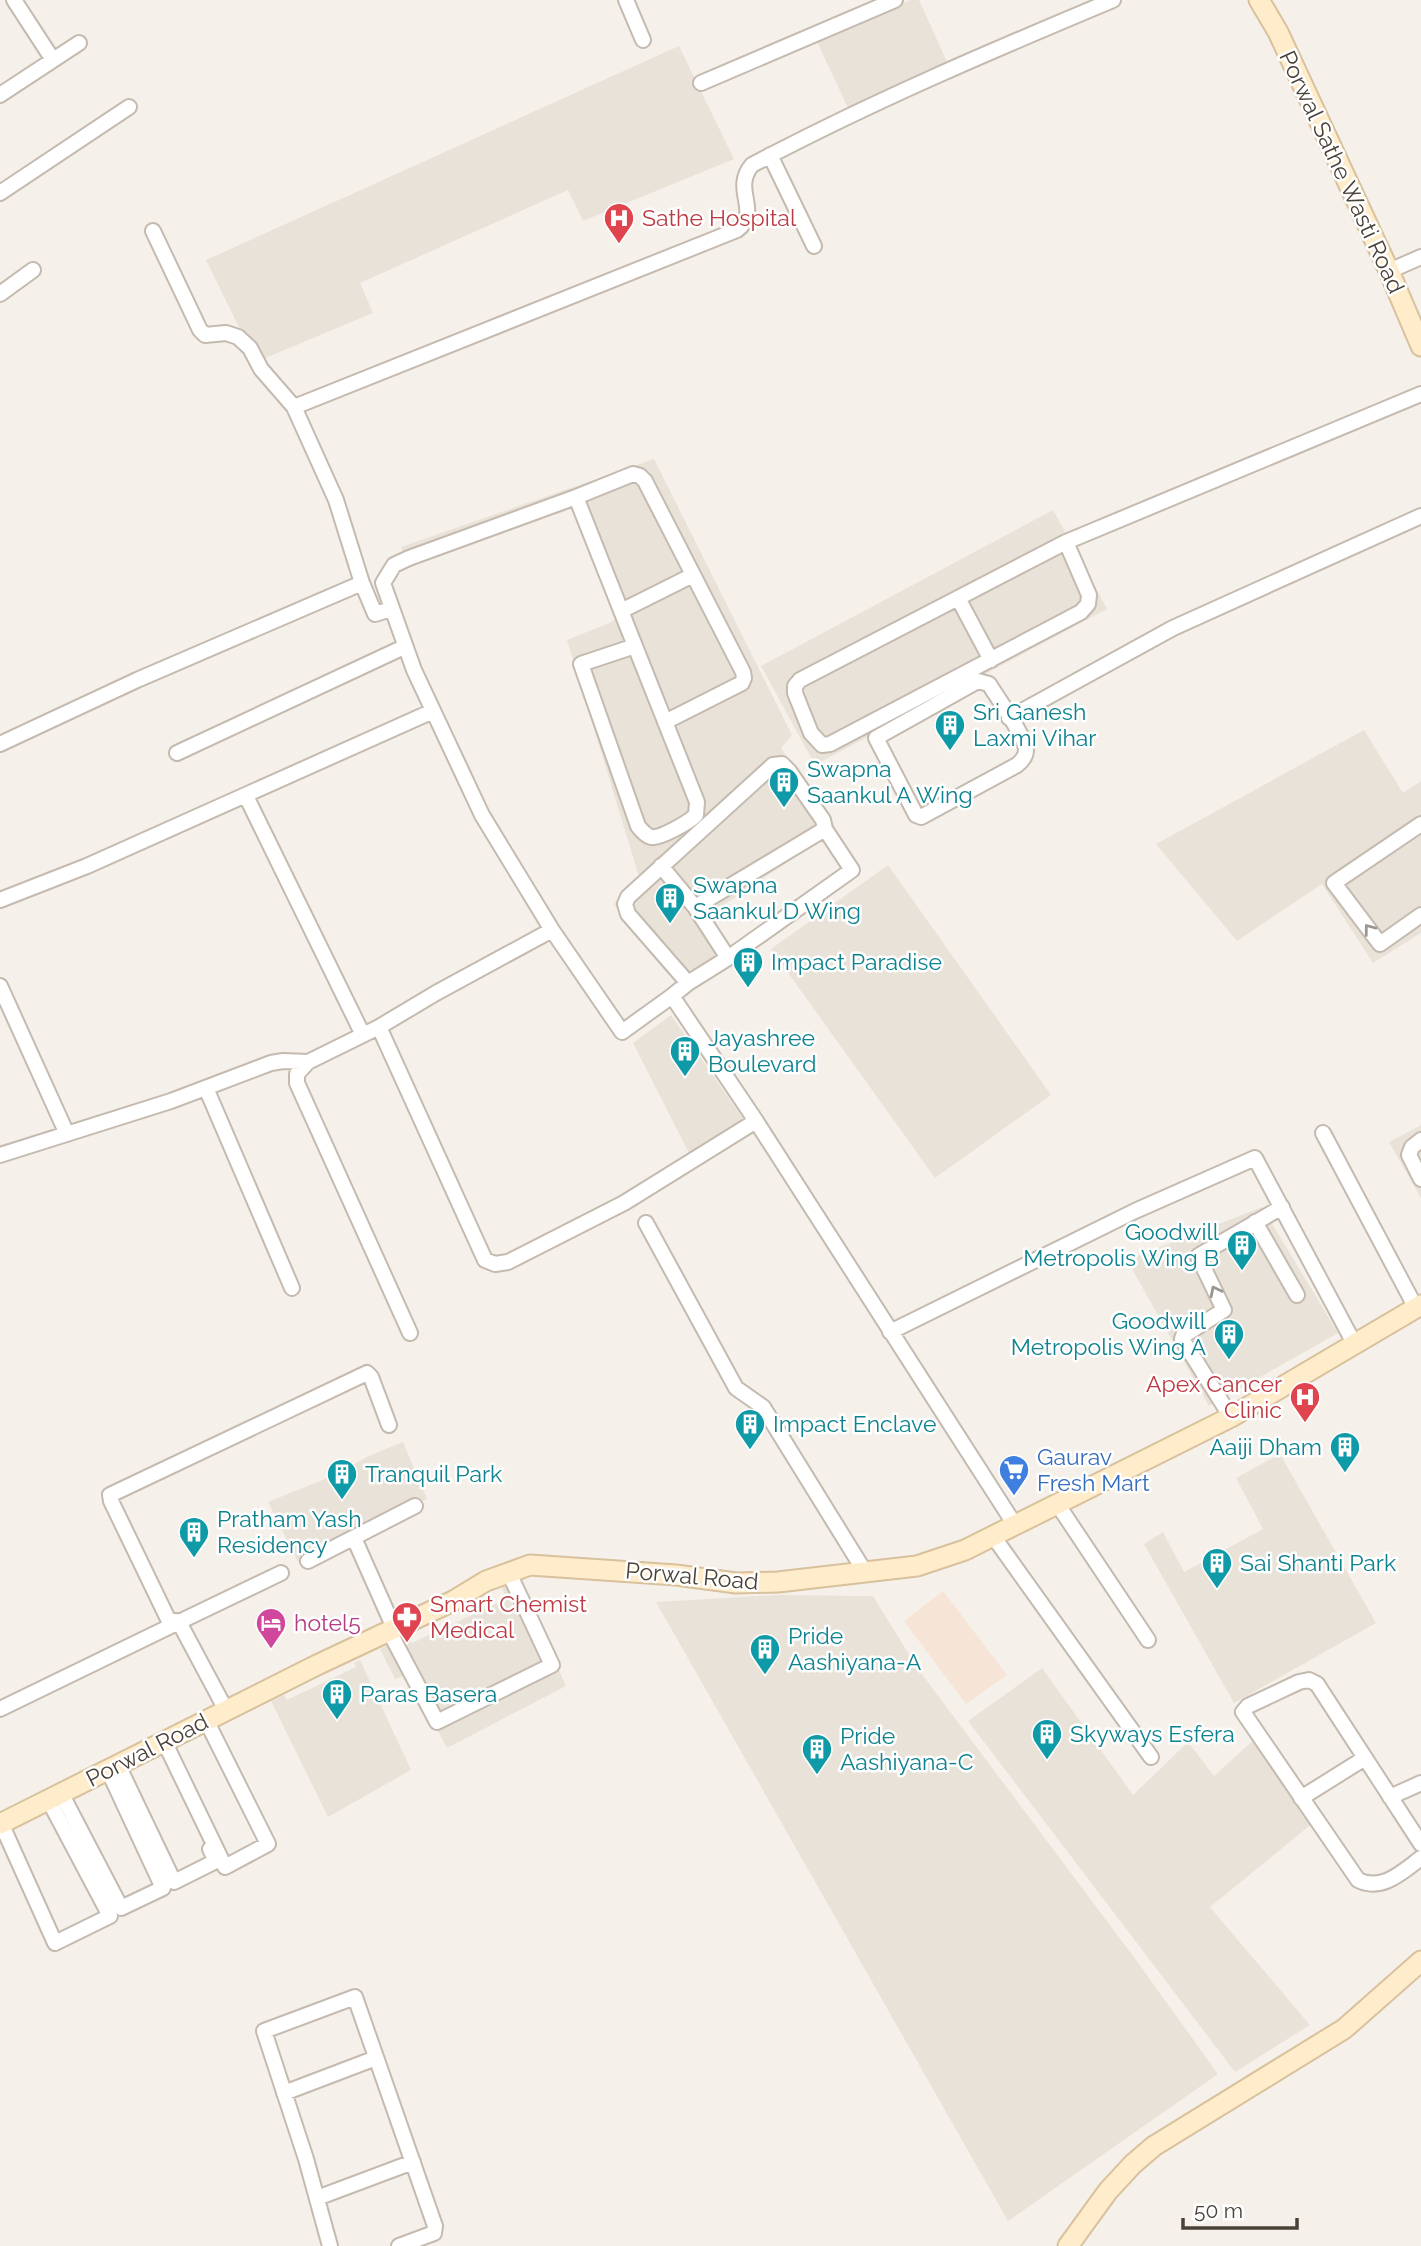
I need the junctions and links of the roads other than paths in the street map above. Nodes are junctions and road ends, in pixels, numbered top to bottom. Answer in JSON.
{"nodes":[{"id":1,"x":13,"y":0,"type":"edge"},
{"id":2,"x":626,"y":0,"type":"edge"},
{"id":3,"x":895,"y":0,"type":"edge"},
{"id":4,"x":1113,"y":0,"type":"edge"},
{"id":5,"x":1259,"y":0,"type":"edge"},
{"id":6,"x":643,"y":40,"type":"dead end"},
{"id":7,"x":79,"y":43,"type":"dead end"},
{"id":8,"x":54,"y":60,"type":"junction"},
{"id":9,"x":701,"y":83,"type":"dead end"},
{"id":10,"x":0,"y":94,"type":"edge"},
{"id":11,"x":129,"y":107,"type":"dead end"},
{"id":12,"x":770,"y":155,"type":"junction"},
{"id":13,"x":0,"y":193,"type":"edge"},
{"id":14,"x":153,"y":231,"type":"dead end"},
{"id":15,"x":814,"y":246,"type":"dead end"},
{"id":16,"x":1421,"y":257,"type":"edge"},
{"id":17,"x":33,"y":270,"type":"dead end"},
{"id":18,"x":1389,"y":271,"type":"junction"},
{"id":19,"x":0,"y":294,"type":"edge"},
{"id":20,"x":1421,"y":346,"type":"edge"},
{"id":21,"x":1421,"y":394,"type":"edge"},
{"id":22,"x":293,"y":407,"type":"junction"},
{"id":23,"x":576,"y":497,"type":"junction"},
{"id":24,"x":1421,"y":516,"type":"edge"},
{"id":25,"x":1066,"y":542,"type":"junction"},
{"id":26,"x":693,"y":575,"type":"junction"},
{"id":27,"x":362,"y":583,"type":"junction"},
{"id":28,"x":958,"y":598,"type":"junction"},
{"id":29,"x":391,"y":609,"type":"junction"},
{"id":30,"x":621,"y":611,"type":"junction"},
{"id":31,"x":635,"y":646,"type":"junction"},
{"id":32,"x":404,"y":647,"type":"junction"},
{"id":33,"x":991,"y":660,"type":"junction"},
{"id":34,"x":433,"y":711,"type":"junction"},
{"id":35,"x":1009,"y":718,"type":"junction"},
{"id":36,"x":666,"y":722,"type":"junction"},
{"id":37,"x":0,"y":744,"type":"edge"},
{"id":38,"x":177,"y":753,"type":"dead end"},
{"id":39,"x":246,"y":796,"type":"junction"},
{"id":40,"x":1421,"y":824,"type":"edge"},
{"id":41,"x":825,"y":828,"type":"junction"},
{"id":42,"x":662,"y":866,"type":"junction"},
{"id":43,"x":0,"y":900,"type":"edge"},
{"id":44,"x":695,"y":907,"type":"junction"},
{"id":45,"x":1421,"y":915,"type":"edge"},
{"id":46,"x":552,"y":930,"type":"junction"},
{"id":47,"x":728,"y":958,"type":"junction"},
{"id":48,"x":688,"y":983,"type":"junction"},
{"id":49,"x":0,"y":986,"type":"edge"},
{"id":50,"x":672,"y":996,"type":"junction"},
{"id":51,"x":379,"y":1027,"type":"junction"},
{"id":52,"x":363,"y":1035,"type":"junction"},
{"id":53,"x":308,"y":1062,"type":"junction"},
{"id":54,"x":206,"y":1088,"type":"junction"},
{"id":55,"x":756,"y":1121,"type":"junction"},
{"id":56,"x":1323,"y":1133,"type":"dead end"},
{"id":57,"x":67,"y":1134,"type":"junction"},
{"id":58,"x":1421,"y":1139,"type":"edge"},
{"id":59,"x":0,"y":1155,"type":"edge"},
{"id":60,"x":1421,"y":1179,"type":"edge"},
{"id":61,"x":1282,"y":1207,"type":"junction"},
{"id":62,"x":1255,"y":1222,"type":"junction"},
{"id":63,"x":646,"y":1223,"type":"dead end"},
{"id":64,"x":292,"y":1288,"type":"dead end"},
{"id":65,"x":1297,"y":1295,"type":"dead end"},
{"id":66,"x":1418,"y":1307,"type":"edge"},
{"id":67,"x":890,"y":1332,"type":"junction"},
{"id":68,"x":410,"y":1333,"type":"dead end"},
{"id":69,"x":1355,"y":1345,"type":"junction"},
{"id":70,"x":1231,"y":1417,"type":"junction"},
{"id":71,"x":389,"y":1424,"type":"dead end"},
{"id":72,"x":1058,"y":1504,"type":"junction"},
{"id":73,"x":415,"y":1506,"type":"dead end"},
{"id":74,"x":1015,"y":1525,"type":"junction"},
{"id":75,"x":993,"y":1536,"type":"junction"},
{"id":76,"x":354,"y":1538,"type":"junction"},
{"id":77,"x":307,"y":1560,"type":"dead end"},
{"id":78,"x":865,"y":1572,"type":"junction"},
{"id":79,"x":281,"y":1573,"type":"dead end"},
{"id":80,"x":509,"y":1573,"type":"junction"},
{"id":81,"x":179,"y":1622,"type":"junction"},
{"id":82,"x":391,"y":1630,"type":"junction"},
{"id":83,"x":1148,"y":1640,"type":"dead end"},
{"id":84,"x":0,"y":1709,"type":"edge"},
{"id":85,"x":226,"y":1710,"type":"junction"},
{"id":86,"x":206,"y":1720,"type":"junction"},
{"id":87,"x":162,"y":1742,"type":"junction"},
{"id":88,"x":1151,"y":1757,"type":"dead end"},
{"id":89,"x":1365,"y":1758,"type":"junction"},
{"id":90,"x":113,"y":1767,"type":"junction"},
{"id":91,"x":1421,"y":1783,"type":"edge"},
{"id":92,"x":54,"y":1796,"type":"junction"},
{"id":93,"x":1390,"y":1797,"type":"junction"},
{"id":94,"x":1301,"y":1798,"type":"junction"},
{"id":95,"x":1,"y":1823,"type":"edge"},
{"id":96,"x":1421,"y":1844,"type":"edge"},
{"id":97,"x":1421,"y":1858,"type":"edge"},
{"id":98,"x":1421,"y":1961,"type":"edge"},
{"id":99,"x":376,"y":2058,"type":"junction"},
{"id":100,"x":284,"y":2093,"type":"junction"},
{"id":101,"x":413,"y":2162,"type":"junction"},
{"id":102,"x":317,"y":2198,"type":"junction"},
{"id":103,"x":330,"y":2246,"type":"edge"},
{"id":104,"x":399,"y":2246,"type":"edge"},
{"id":105,"x":1068,"y":2246,"type":"edge"}],
"edges":[{"from":1,"to":8,"type":"street"},
{"from":2,"to":6,"type":"street"},
{"from":3,"to":9,"type":"street"},
{"from":4,"to":12,"type":"street"},
{"from":5,"to":18,"type":"street","name":"Porwal Sathe Wasti Road"},
{"from":7,"to":8,"type":"street"},
{"from":8,"to":10,"type":"street"},
{"from":11,"to":13,"type":"street"},
{"from":12,"to":15,"type":"street"},
{"from":12,"to":22,"type":"street"},
{"from":14,"to":22,"type":"street"},
{"from":16,"to":18,"type":"street"},
{"from":17,"to":19,"type":"street"},
{"from":18,"to":20,"type":"street","name":"Porwal Sathe Wasti Road"},
{"from":21,"to":25,"type":"street"},
{"from":22,"to":27,"type":"street"},
{"from":23,"to":26,"type":"street"},
{"from":23,"to":29,"type":"street"},
{"from":23,"to":30,"type":"street"},
{"from":24,"to":35,"type":"street"},
{"from":25,"to":28,"type":"street"},
{"from":25,"to":33,"type":"street"},
{"from":26,"to":30,"type":"street"},
{"from":26,"to":36,"type":"street"},
{"from":27,"to":29,"type":"street"},
{"from":27,"to":37,"type":"street"},
{"from":28,"to":33,"type":"street"},
{"from":28,"to":33,"type":"street"},
{"from":29,"to":32,"type":"street"},
{"from":30,"to":31,"type":"street"},
{"from":31,"to":36,"type":"street"},
{"from":31,"to":36,"type":"street"},
{"from":32,"to":34,"type":"street"},
{"from":32,"to":38,"type":"street"},
{"from":34,"to":39,"type":"street"},
{"from":34,"to":46,"type":"street"},
{"from":35,"to":35,"type":"street"},
{"from":39,"to":43,"type":"street"},
{"from":39,"to":52,"type":"street"},
{"from":45,"to":40,"type":"street","one_way":true},
{"from":41,"to":42,"type":"street"},
{"from":41,"to":44,"type":"street"},
{"from":41,"to":47,"type":"street"},
{"from":42,"to":44,"type":"street"},
{"from":42,"to":48,"type":"street"},
{"from":44,"to":47,"type":"street"},
{"from":46,"to":50,"type":"street"},
{"from":46,"to":51,"type":"street"},
{"from":47,"to":48,"type":"street"},
{"from":48,"to":50,"type":"street"},
{"from":49,"to":57,"type":"street"},
{"from":50,"to":55,"type":"street"},
{"from":51,"to":52,"type":"street"},
{"from":51,"to":55,"type":"street"},
{"from":52,"to":53,"type":"street"},
{"from":53,"to":54,"type":"street"},
{"from":53,"to":68,"type":"street"},
{"from":54,"to":57,"type":"street"},
{"from":54,"to":64,"type":"street"},
{"from":55,"to":67,"type":"street"},
{"from":56,"to":66,"type":"street"},
{"from":57,"to":59,"type":"street"},
{"from":58,"to":60,"type":"street"},
{"from":61,"to":62,"type":"street"},
{"from":61,"to":67,"type":"street"},
{"from":61,"to":69,"type":"street"},
{"from":62,"to":65,"type":"street"},
{"from":70,"to":62,"type":"street","one_way":true},
{"from":63,"to":78,"type":"street"},
{"from":66,"to":69,"type":"street","name":"Porwal Road"},
{"from":67,"to":74,"type":"street"},
{"from":69,"to":70,"type":"street","name":"Porwal Road"},
{"from":70,"to":72,"type":"street","name":"Porwal Road"},
{"from":71,"to":81,"type":"street"},
{"from":72,"to":74,"type":"street","name":"Porwal Road"},
{"from":72,"to":83,"type":"street"},
{"from":73,"to":76,"type":"street"},
{"from":74,"to":75,"type":"street","name":"Porwal Road"},
{"from":75,"to":78,"type":"street","name":"Porwal Road"},
{"from":75,"to":88,"type":"street"},
{"from":76,"to":77,"type":"street"},
{"from":76,"to":82,"type":"street"},
{"from":78,"to":80,"type":"street","name":"Porwal Road"},
{"from":79,"to":81,"type":"street"},
{"from":80,"to":82,"type":"street","name":"Porwal Road"},
{"from":80,"to":82,"type":"street"},
{"from":81,"to":84,"type":"street"},
{"from":81,"to":85,"type":"street"},
{"from":82,"to":85,"type":"street","name":"Porwal Road"},
{"from":85,"to":86,"type":"street","name":"Porwal Road"},
{"from":86,"to":87,"type":"street","name":"Porwal Road"},
{"from":86,"to":87,"type":"street"},
{"from":87,"to":90,"type":"street","name":"Porwal Road"},
{"from":87,"to":90,"type":"street"},
{"from":89,"to":93,"type":"street"},
{"from":89,"to":94,"type":"street"},
{"from":89,"to":94,"type":"street"},
{"from":90,"to":92,"type":"street","name":"Porwal Road"},
{"from":90,"to":92,"type":"street"},
{"from":91,"to":93,"type":"street"},
{"from":92,"to":95,"type":"street","name":"Porwal Road"},
{"from":92,"to":95,"type":"street"},
{"from":93,"to":96,"type":"street"},
{"from":94,"to":97,"type":"street"},
{"from":98,"to":105,"type":"street"},
{"from":99,"to":100,"type":"street"},
{"from":99,"to":100,"type":"street"},
{"from":99,"to":101,"type":"street"},
{"from":100,"to":102,"type":"street"},
{"from":101,"to":102,"type":"street"},
{"from":101,"to":104,"type":"street"},
{"from":102,"to":103,"type":"street"}]}
